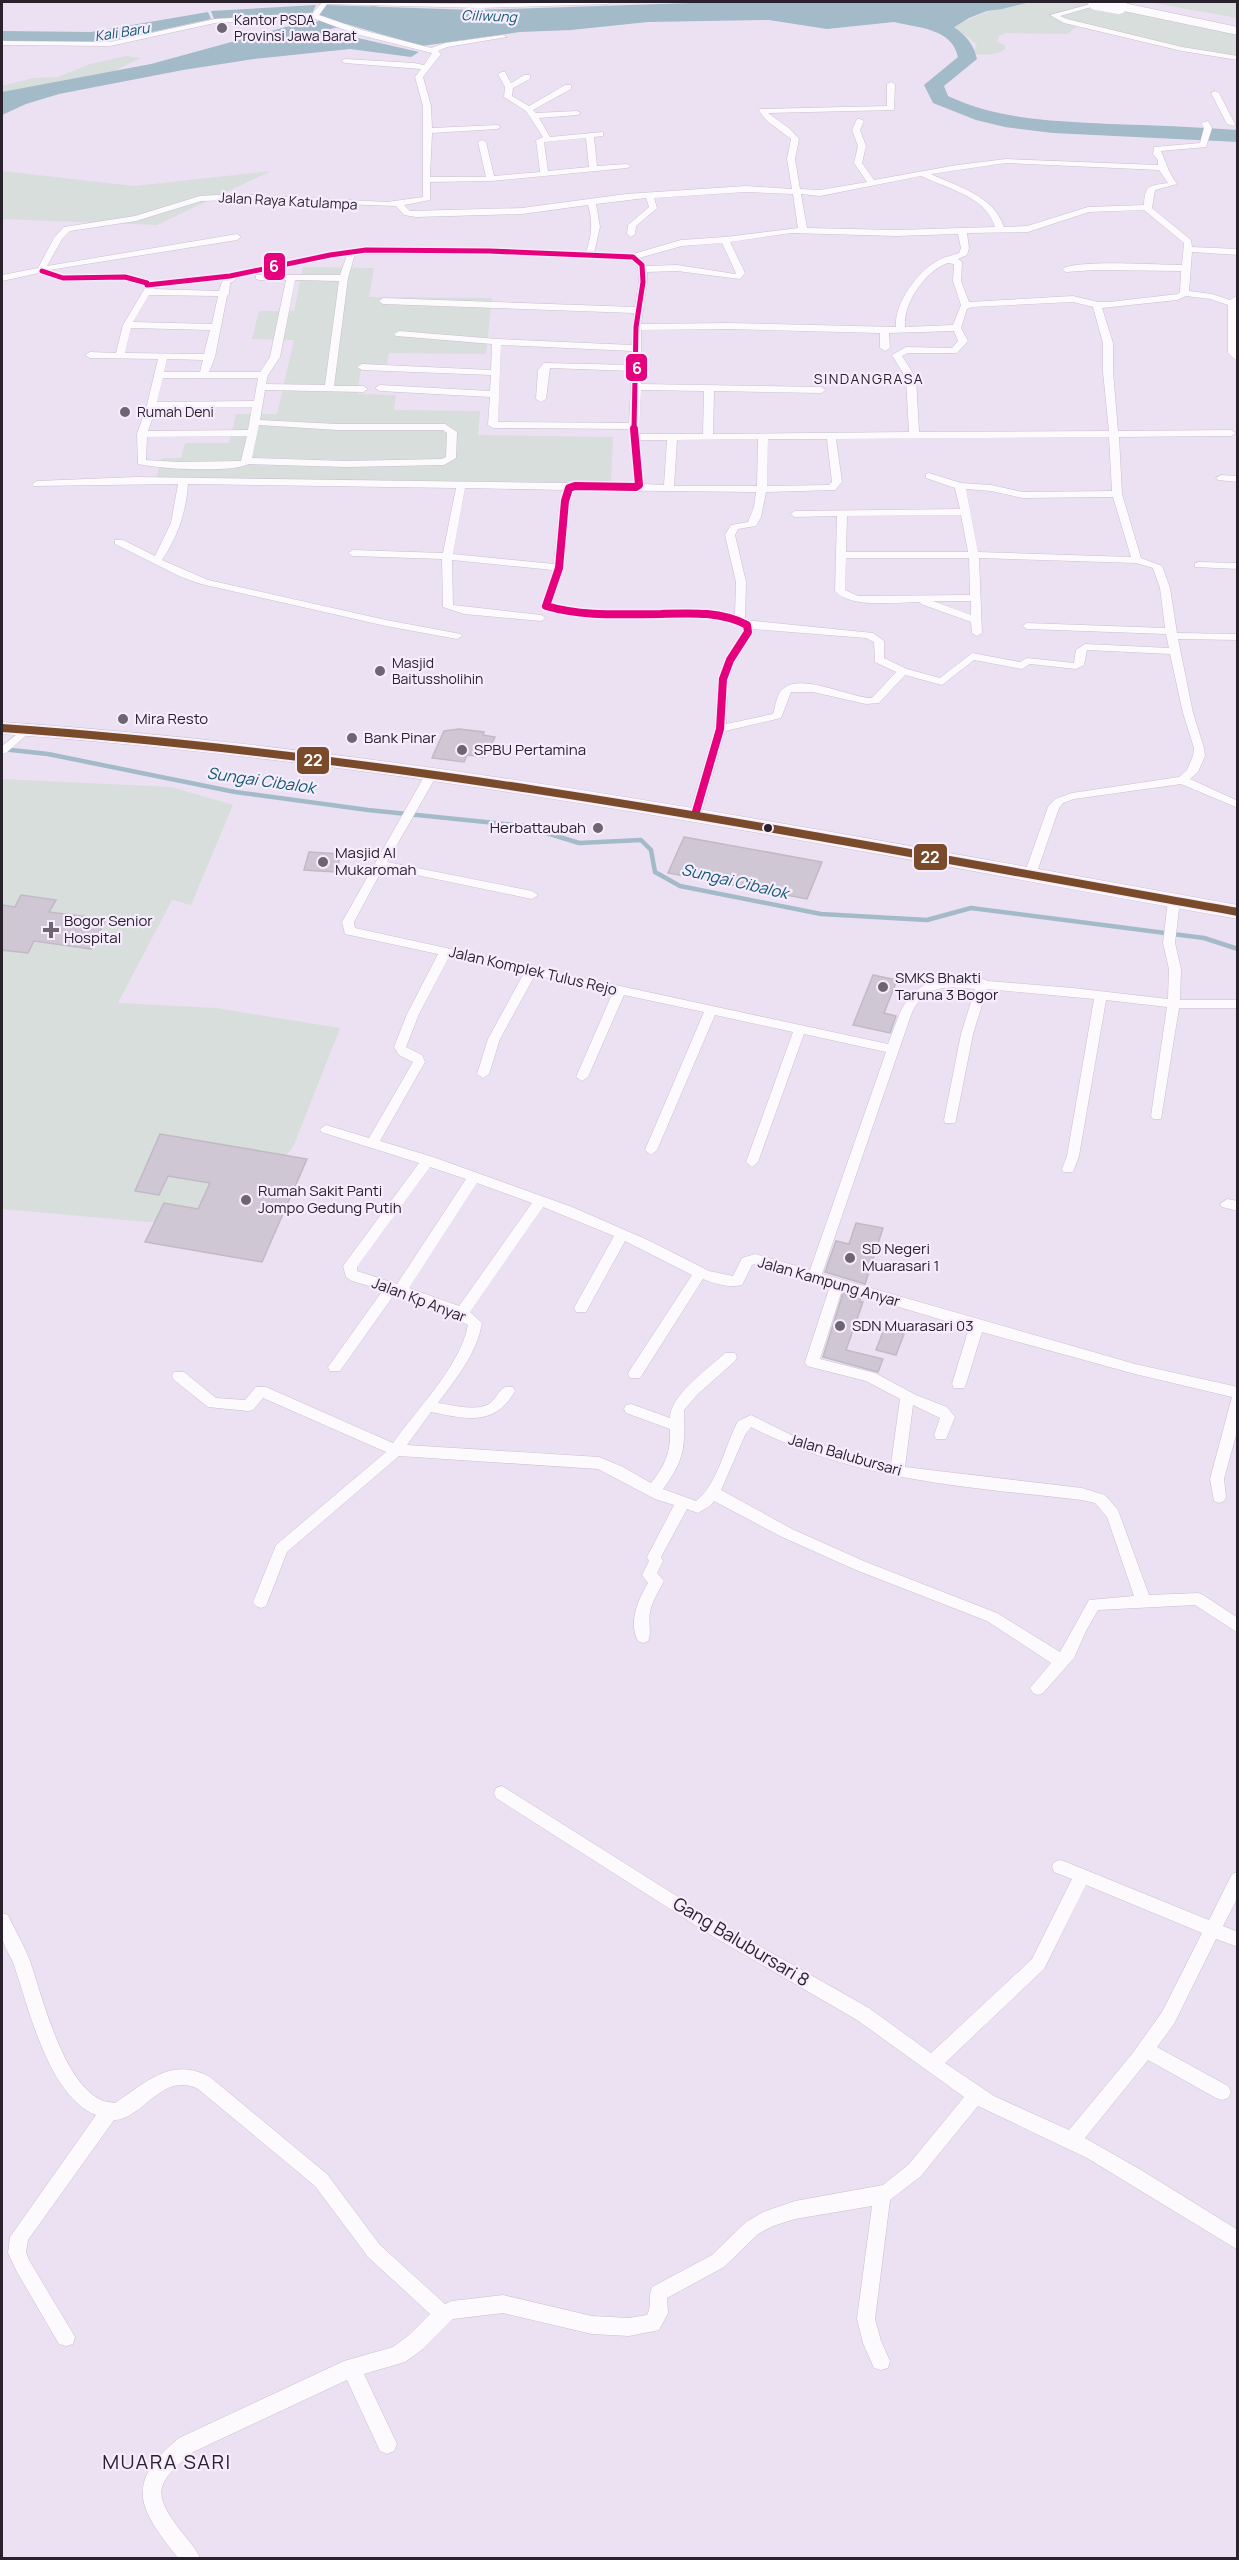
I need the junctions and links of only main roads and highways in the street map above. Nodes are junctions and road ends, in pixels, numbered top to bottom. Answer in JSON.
{"nodes":[{"id":1,"x":1096,"y":2,"type":"edge"},
{"id":2,"x":1148,"y":2,"type":"edge"},
{"id":3,"x":1233,"y":18,"type":"edge"},
{"id":4,"x":1238,"y":31,"type":"edge"},
{"id":5,"x":4,"y":741,"type":"edge"},
{"id":6,"x":1238,"y":912,"type":"edge"}],
"edges":[{"from":1,"to":4,"type":"highway","bridge":true},
{"from":2,"to":3,"type":"highway"},
{"from":5,"to":6,"type":"highway"}]}
